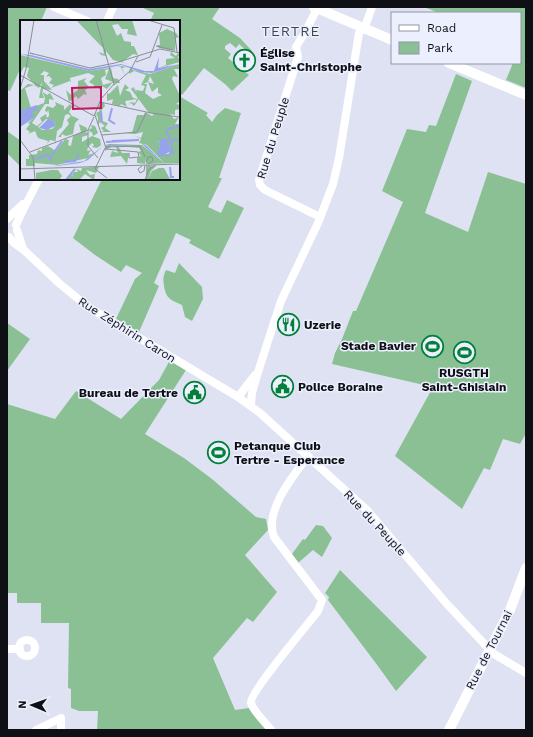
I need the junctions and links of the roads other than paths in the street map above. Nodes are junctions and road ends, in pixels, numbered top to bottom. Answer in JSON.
{"nodes":[{"id":1,"x":54,"y":7,"type":"edge"},
{"id":2,"x":113,"y":7,"type":"edge"},
{"id":3,"x":372,"y":7,"type":"edge"},
{"id":4,"x":315,"y":8,"type":"edge"},
{"id":5,"x":85,"y":20,"type":"edge"},
{"id":6,"x":107,"y":20,"type":"edge"},
{"id":7,"x":363,"y":28,"type":"junction"},
{"id":8,"x":391,"y":40,"type":"edge"},
{"id":9,"x":451,"y":64,"type":"edge"},
{"id":10,"x":526,"y":95,"type":"edge"},
{"id":11,"x":38,"y":180,"type":"edge"},
{"id":12,"x":29,"y":198,"type":"junction"},
{"id":13,"x":320,"y":218,"type":"junction"},
{"id":14,"x":7,"y":220,"type":"edge"},
{"id":15,"x":16,"y":228,"type":"junction"},
{"id":16,"x":8,"y":237,"type":"edge"},
{"id":17,"x":25,"y":251,"type":"junction"},
{"id":18,"x":258,"y":372,"type":"junction"},
{"id":19,"x":238,"y":397,"type":"junction"},
{"id":20,"x":251,"y":405,"type":"junction"},
{"id":21,"x":308,"y":456,"type":"junction"},
{"id":22,"x":526,"y":568,"type":"edge"},
{"id":23,"x":7,"y":649,"type":"edge"},
{"id":24,"x":20,"y":649,"type":"dead end"},
{"id":25,"x":490,"y":650,"type":"junction"},
{"id":26,"x":526,"y":673,"type":"edge"},
{"id":27,"x":36,"y":730,"type":"edge"},
{"id":28,"x":61,"y":730,"type":"edge"},
{"id":29,"x":272,"y":730,"type":"edge"},
{"id":30,"x":449,"y":730,"type":"edge"}],
"edges":[{"from":1,"to":5,"type":"street"},
{"from":2,"to":6,"type":"street"},
{"from":3,"to":7,"type":"street"},
{"from":4,"to":7,"type":"main road"},
{"from":4,"to":13,"type":"street","name":"Rue du Peuple"},
{"from":7,"to":8,"type":"main road"},
{"from":7,"to":13,"type":"street"},
{"from":9,"to":10,"type":"main road"},
{"from":11,"to":12,"type":"street"},
{"from":12,"to":14,"type":"street"},
{"from":12,"to":15,"type":"street"},
{"from":13,"to":18,"type":"street"},
{"from":14,"to":15,"type":"street"},
{"from":15,"to":16,"type":"street"},
{"from":15,"to":17,"type":"street","name":"Rue Zéphirin Caron"},
{"from":16,"to":17,"type":"street","name":"Rue Zéphirin Caron"},
{"from":17,"to":19,"type":"street","name":"Rue Zéphirin Caron"},
{"from":18,"to":19,"type":"street"},
{"from":18,"to":20,"type":"street"},
{"from":19,"to":20,"type":"street","name":"Rue du Peuple"},
{"from":20,"to":21,"type":"street","name":"Rue du Peuple"},
{"from":21,"to":25,"type":"street","name":"Rue du Peuple"},
{"from":21,"to":29,"type":"street"},
{"from":22,"to":25,"type":"main road","name":"Rue de Tournai"},
{"from":23,"to":24,"type":"street"},
{"from":25,"to":26,"type":"street","name":"Rue du Peuple"},
{"from":25,"to":30,"type":"main road","name":"Rue de Tournai"},
{"from":27,"to":28,"type":"street"}]}
